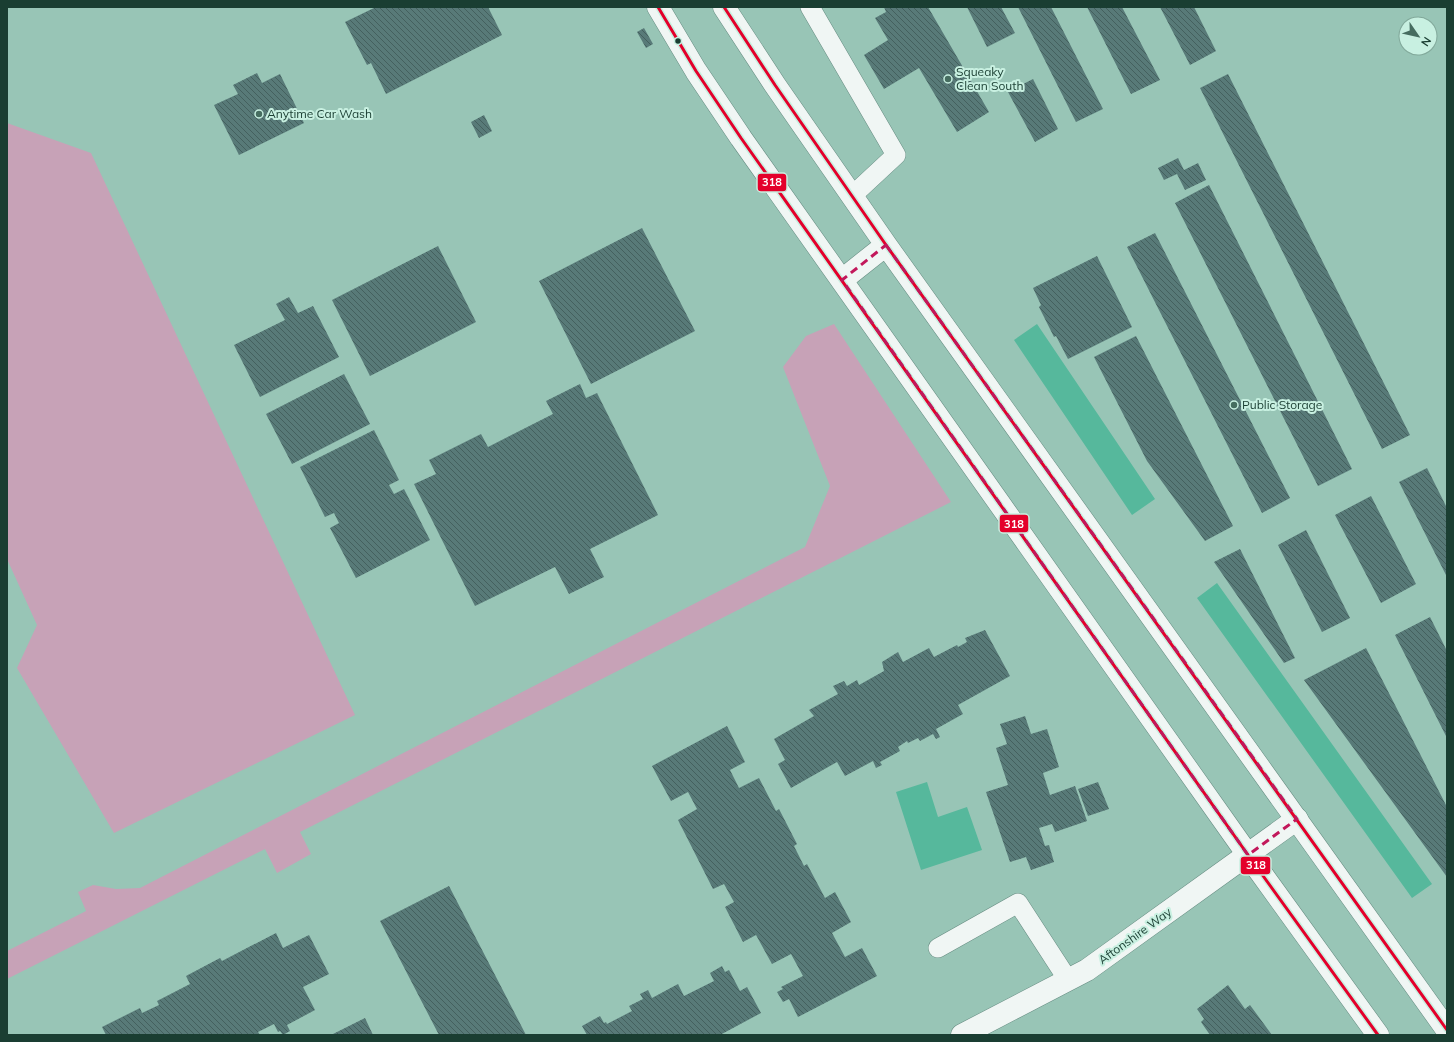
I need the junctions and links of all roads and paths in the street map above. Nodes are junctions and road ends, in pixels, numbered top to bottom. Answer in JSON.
{"nodes":[{"id":1,"x":658,"y":7,"type":"edge"},
{"id":2,"x":724,"y":7,"type":"edge"},
{"id":3,"x":810,"y":7,"type":"edge"},
{"id":4,"x":853,"y":195,"type":"junction"},
{"id":5,"x":886,"y":245,"type":"junction"},
{"id":6,"x":842,"y":280,"type":"junction"},
{"id":7,"x":1297,"y":819,"type":"junction"},
{"id":8,"x":1248,"y":855,"type":"junction"},
{"id":9,"x":938,"y":948,"type":"dead end"},
{"id":10,"x":1068,"y":980,"type":"junction"},
{"id":11,"x":1447,"y":1030,"type":"edge"},
{"id":12,"x":962,"y":1035,"type":"edge"},
{"id":13,"x":1378,"y":1035,"type":"edge"}],
"edges":[{"from":1,"to":6,"type":"main road"},
{"from":2,"to":4,"type":"main road"},
{"from":3,"to":4,"type":"lane"},
{"from":4,"to":5,"type":"main road"},
{"from":5,"to":6,"type":"main road"},
{"from":5,"to":7,"type":"main road"},
{"from":6,"to":8,"type":"main road"},
{"from":7,"to":8,"type":"main road","name":"Aftonshire Way"},
{"from":7,"to":11,"type":"main road"},
{"from":8,"to":10,"type":"main road","name":"Aftonshire Way"},
{"from":8,"to":13,"type":"main road"},
{"from":9,"to":10,"type":"lane"},
{"from":10,"to":12,"type":"main road","name":"Aftonshire Way"}]}
